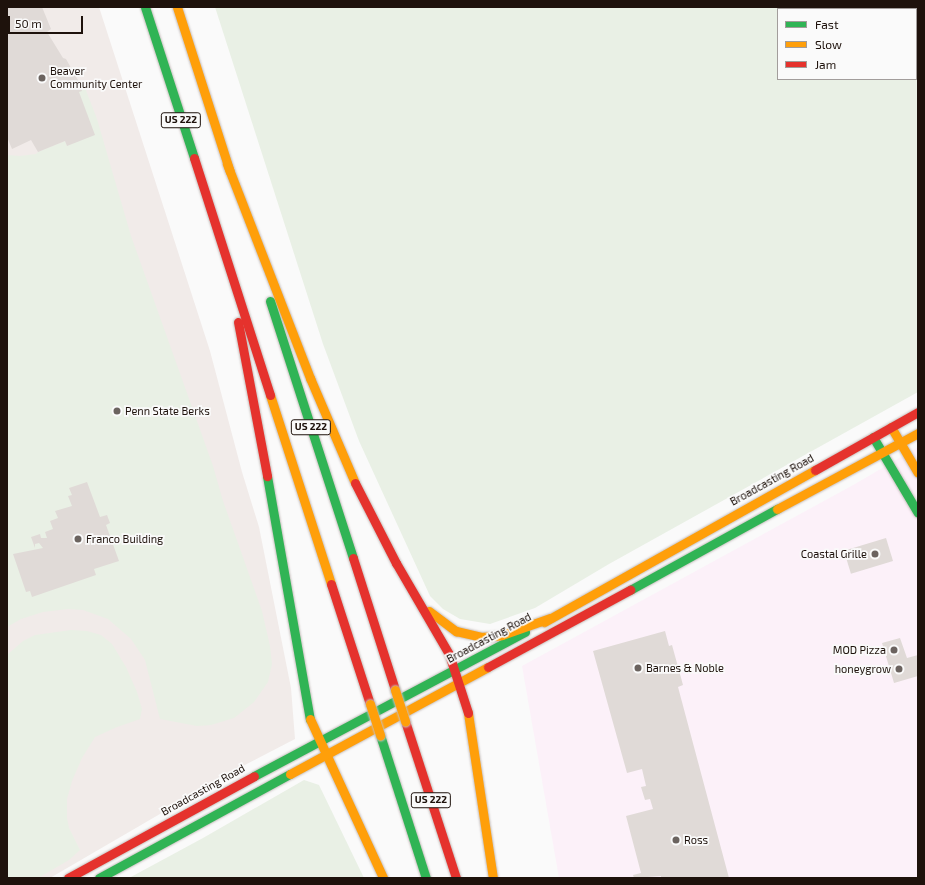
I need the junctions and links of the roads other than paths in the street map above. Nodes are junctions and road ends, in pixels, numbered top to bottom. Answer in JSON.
{"nodes":[{"id":1,"x":145,"y":7,"type":"edge"},
{"id":2,"x":177,"y":7,"type":"edge"},
{"id":3,"x":227,"y":164,"type":"junction"},
{"id":4,"x":217,"y":232,"type":"junction"},
{"id":5,"x":918,"y":412,"type":"edge"},
{"id":6,"x":891,"y":427,"type":"junction"},
{"id":7,"x":918,"y":434,"type":"edge"},
{"id":8,"x":873,"y":437,"type":"junction"},
{"id":9,"x":901,"y":443,"type":"junction"},
{"id":10,"x":882,"y":453,"type":"junction"},
{"id":11,"x":918,"y":473,"type":"edge"},
{"id":12,"x":918,"y":513,"type":"edge"},
{"id":13,"x":418,"y":600,"type":"junction"},
{"id":14,"x":550,"y":618,"type":"junction"},
{"id":15,"x":455,"y":670,"type":"junction"},
{"id":16,"x":460,"y":683,"type":"junction"},
{"id":17,"x":320,"y":742,"type":"junction"},
{"id":18,"x":326,"y":756,"type":"junction"},
{"id":19,"x":68,"y":878,"type":"edge"},
{"id":20,"x":99,"y":878,"type":"edge"},
{"id":21,"x":383,"y":878,"type":"edge"},
{"id":22,"x":426,"y":878,"type":"edge"},
{"id":23,"x":456,"y":878,"type":"edge"},
{"id":24,"x":494,"y":878,"type":"edge"}],
"edges":[{"from":1,"to":4,"type":"main road","number":"US 222"},
{"from":2,"to":3,"type":"main road","number":"US 222"},
{"from":3,"to":13,"type":"main road"},
{"from":3,"to":23,"type":"main road","number":"US 222","bridge":true},
{"from":4,"to":17,"type":"main road"},
{"from":4,"to":22,"type":"main road","number":"US 222","bridge":true},
{"from":5,"to":6,"type":"main road","name":"Broadcasting Road"},
{"from":6,"to":8,"type":"main road","name":"Broadcasting Road"},
{"from":6,"to":9,"type":"main road"},
{"from":7,"to":9,"type":"main road"},
{"from":8,"to":10,"type":"main road"},
{"from":8,"to":14,"type":"main road","name":"Broadcasting Road"},
{"from":9,"to":10,"type":"main road"},
{"from":9,"to":11,"type":"main road"},
{"from":10,"to":12,"type":"main road"},
{"from":10,"to":16,"type":"main road"},
{"from":13,"to":14,"type":"main road"},
{"from":13,"to":15,"type":"main road"},
{"from":14,"to":15,"type":"main road","name":"Broadcasting Road"},
{"from":15,"to":16,"type":"main road"},
{"from":15,"to":17,"type":"main road","name":"Broadcasting Road"},
{"from":16,"to":18,"type":"main road"},
{"from":16,"to":24,"type":"main road"},
{"from":17,"to":18,"type":"main road"},
{"from":17,"to":19,"type":"main road","name":"Broadcasting Road"},
{"from":18,"to":20,"type":"main road"},
{"from":18,"to":21,"type":"main road"}]}
